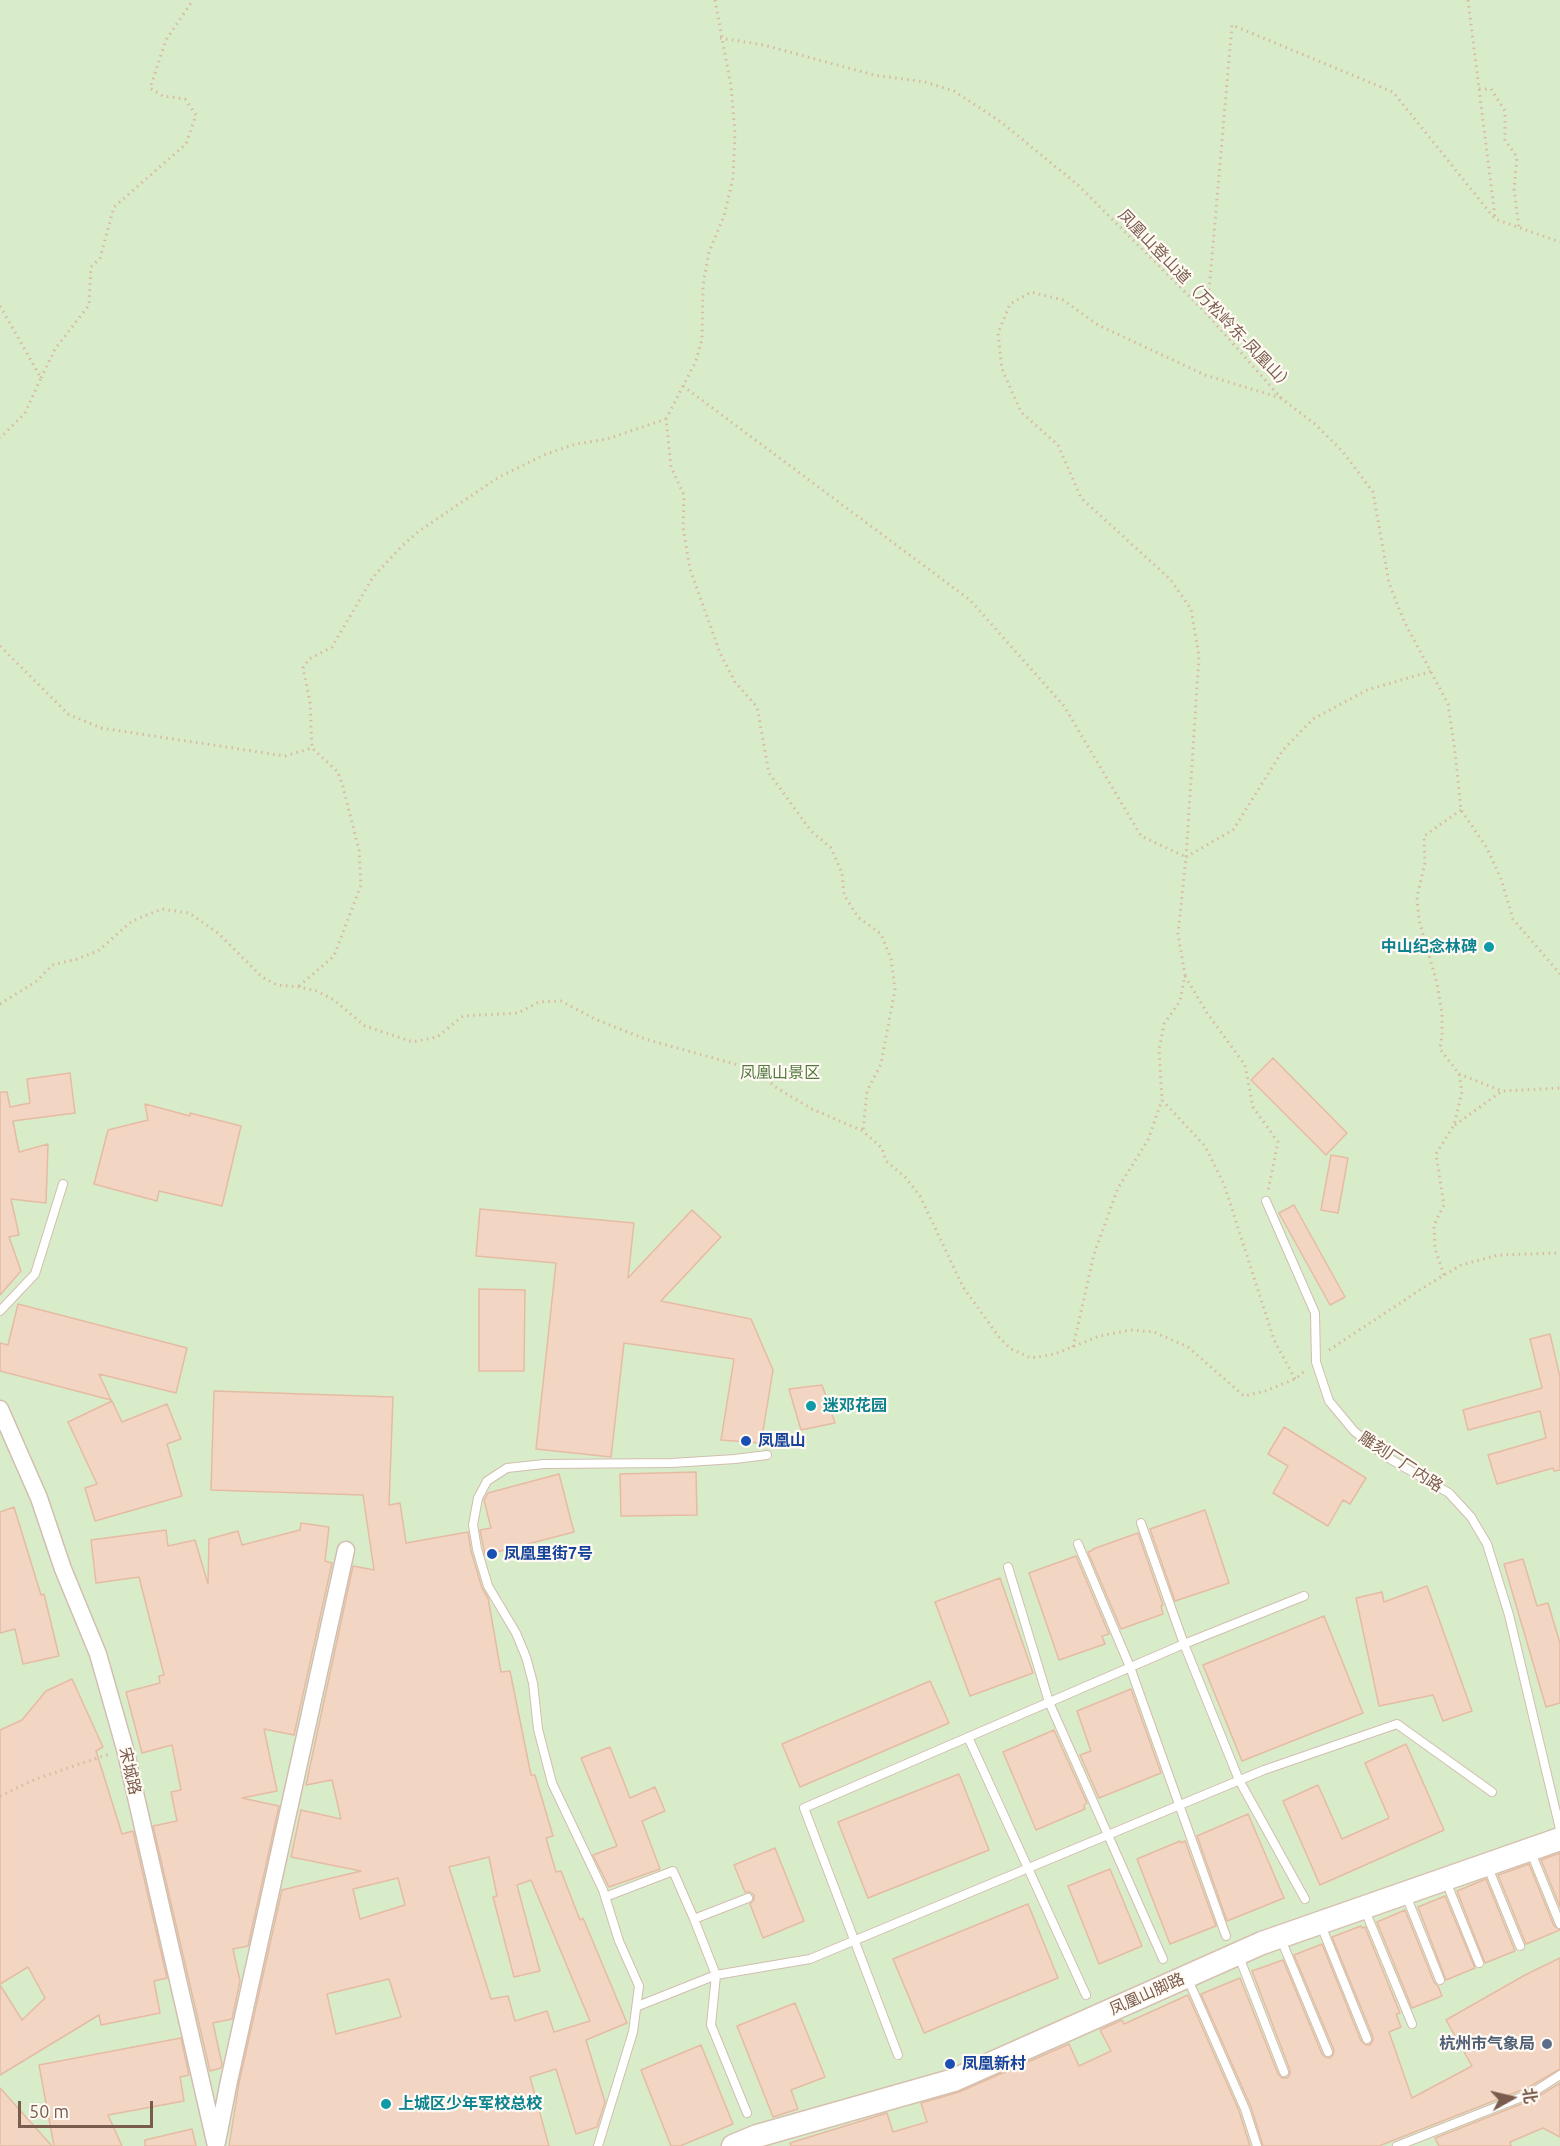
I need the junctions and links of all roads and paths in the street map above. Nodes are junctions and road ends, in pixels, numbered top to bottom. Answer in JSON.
{"nodes":[{"id":1,"x":193,"y":0,"type":"edge"},
{"id":2,"x":714,"y":0,"type":"edge"},
{"id":3,"x":1468,"y":0,"type":"edge"},
{"id":4,"x":720,"y":38,"type":"junction"},
{"id":5,"x":1479,"y":89,"type":"junction"},
{"id":6,"x":1495,"y":219,"type":"junction"},
{"id":7,"x":1519,"y":228,"type":"junction"},
{"id":8,"x":1560,"y":242,"type":"edge"},
{"id":9,"x":0,"y":306,"type":"edge"},
{"id":10,"x":1207,"y":314,"type":"junction"},
{"id":11,"x":41,"y":378,"type":"junction"},
{"id":12,"x":683,"y":386,"type":"junction"},
{"id":13,"x":1281,"y":398,"type":"junction"},
{"id":14,"x":666,"y":419,"type":"junction"},
{"id":15,"x":0,"y":438,"type":"edge"},
{"id":16,"x":0,"y":646,"type":"edge"},
{"id":17,"x":1432,"y":671,"type":"junction"},
{"id":18,"x":312,"y":748,"type":"junction"},
{"id":19,"x":1461,"y":810,"type":"junction"},
{"id":20,"x":1186,"y":857,"type":"junction"},
{"id":21,"x":1560,"y":974,"type":"edge"},
{"id":22,"x":1185,"y":975,"type":"junction"},
{"id":23,"x":298,"y":987,"type":"junction"},
{"id":24,"x":0,"y":1004,"type":"edge"},
{"id":25,"x":1459,"y":1074,"type":"junction"},
{"id":26,"x":1560,"y":1088,"type":"edge"},
{"id":27,"x":1502,"y":1091,"type":"junction"},
{"id":28,"x":1162,"y":1100,"type":"junction"},
{"id":29,"x":1454,"y":1125,"type":"junction"},
{"id":30,"x":863,"y":1131,"type":"junction"},
{"id":31,"x":63,"y":1184,"type":"dead end"},
{"id":32,"x":1266,"y":1201,"type":"joint"},
{"id":33,"x":1560,"y":1252,"type":"edge"},
{"id":34,"x":1444,"y":1275,"type":"junction"},
{"id":35,"x":0,"y":1311,"type":"edge"},
{"id":36,"x":1074,"y":1347,"type":"junction"},
{"id":37,"x":1316,"y":1362,"type":"junction"},
{"id":38,"x":1295,"y":1379,"type":"junction"},
{"id":39,"x":0,"y":1409,"type":"edge"},
{"id":40,"x":767,"y":1455,"type":"dead end"},
{"id":41,"x":1141,"y":1523,"type":"dead end"},
{"id":42,"x":1078,"y":1544,"type":"dead end"},
{"id":43,"x":346,"y":1550,"type":"dead end"},
{"id":44,"x":1008,"y":1567,"type":"dead end"},
{"id":45,"x":1304,"y":1596,"type":"dead end"},
{"id":46,"x":1184,"y":1644,"type":"junction"},
{"id":47,"x":1130,"y":1667,"type":"junction"},
{"id":48,"x":1049,"y":1702,"type":"junction"},
{"id":49,"x":968,"y":1737,"type":"junction"},
{"id":50,"x":125,"y":1749,"type":"junction"},
{"id":51,"x":1239,"y":1780,"type":"junction"},
{"id":52,"x":1492,"y":1792,"type":"dead end"},
{"id":53,"x":0,"y":1796,"type":"edge"},
{"id":54,"x":1180,"y":1805,"type":"junction"},
{"id":55,"x":1560,"y":1829,"type":"edge"},
{"id":56,"x":1108,"y":1835,"type":"junction"},
{"id":57,"x":1560,"y":1839,"type":"edge"},
{"id":58,"x":1530,"y":1850,"type":"junction"},
{"id":59,"x":1487,"y":1864,"type":"junction"},
{"id":60,"x":1027,"y":1868,"type":"junction"},
{"id":61,"x":1445,"y":1879,"type":"junction"},
{"id":62,"x":1405,"y":1893,"type":"junction"},
{"id":63,"x":605,"y":1896,"type":"junction"},
{"id":64,"x":748,"y":1898,"type":"dead end"},
{"id":65,"x":1305,"y":1899,"type":"dead end"},
{"id":66,"x":1364,"y":1907,"type":"junction"},
{"id":67,"x":694,"y":1919,"type":"junction"},
{"id":68,"x":1320,"y":1923,"type":"junction"},
{"id":69,"x":1560,"y":1924,"type":"edge"},
{"id":70,"x":1280,"y":1937,"type":"junction"},
{"id":71,"x":853,"y":1941,"type":"junction"},
{"id":72,"x":1232,"y":1945,"type":"junction"},
{"id":73,"x":1520,"y":1946,"type":"dead end"},
{"id":74,"x":1163,"y":1959,"type":"dead end"},
{"id":75,"x":1479,"y":1963,"type":"dead end"},
{"id":76,"x":716,"y":1975,"type":"junction"},
{"id":77,"x":1186,"y":1976,"type":"junction"},
{"id":78,"x":1440,"y":1980,"type":"dead end"},
{"id":79,"x":1086,"y":1995,"type":"dead end"},
{"id":80,"x":638,"y":2006,"type":"junction"},
{"id":81,"x":1412,"y":2024,"type":"dead end"},
{"id":82,"x":1367,"y":2040,"type":"dead end"},
{"id":83,"x":1328,"y":2052,"type":"dead end"},
{"id":84,"x":898,"y":2055,"type":"dead end"},
{"id":85,"x":1284,"y":2073,"type":"dead end"},
{"id":86,"x":1560,"y":2075,"type":"edge"},
{"id":87,"x":747,"y":2113,"type":"dead end"},
{"id":88,"x":216,"y":2146,"type":"edge"},
{"id":89,"x":598,"y":2146,"type":"edge"},
{"id":90,"x":733,"y":2146,"type":"edge"},
{"id":91,"x":1257,"y":2146,"type":"edge"},
{"id":92,"x":1397,"y":2146,"type":"edge"}],
"edges":[{"from":1,"to":11,"type":"path"},
{"from":2,"to":4,"type":"path"},
{"from":3,"to":5,"type":"path"},
{"from":4,"to":10,"type":"path","name":"凤凰山登山道（万松岭东-凤凰山）"},
{"from":4,"to":12,"type":"path"},
{"from":5,"to":6,"type":"path"},
{"from":5,"to":7,"type":"path"},
{"from":6,"to":7,"type":"path"},
{"from":6,"to":10,"type":"path"},
{"from":7,"to":8,"type":"path"},
{"from":9,"to":11,"type":"path"},
{"from":10,"to":13,"type":"path","name":"凤凰山登山道（万松岭东-凤凰山）"},
{"from":11,"to":15,"type":"path"},
{"from":12,"to":14,"type":"path"},
{"from":12,"to":20,"type":"path"},
{"from":13,"to":17,"type":"path","name":"凤凰山登山道（万松岭东-凤凰山）"},
{"from":13,"to":20,"type":"path"},
{"from":14,"to":18,"type":"path"},
{"from":14,"to":30,"type":"path"},
{"from":16,"to":18,"type":"path"},
{"from":17,"to":19,"type":"path","name":"凤凰山登山道（万松岭东-凤凰山）"},
{"from":17,"to":20,"type":"path"},
{"from":18,"to":23,"type":"path"},
{"from":19,"to":21,"type":"path","name":"凤凰山登山道（万松岭东-凤凰山）"},
{"from":19,"to":25,"type":"path"},
{"from":20,"to":22,"type":"path"},
{"from":22,"to":28,"type":"path"},
{"from":22,"to":32,"type":"path"},
{"from":23,"to":24,"type":"path"},
{"from":23,"to":30,"type":"path"},
{"from":25,"to":27,"type":"path"},
{"from":25,"to":29,"type":"path"},
{"from":26,"to":27,"type":"path"},
{"from":27,"to":29,"type":"path"},
{"from":28,"to":36,"type":"path"},
{"from":28,"to":38,"type":"path"},
{"from":29,"to":34,"type":"path"},
{"from":30,"to":36,"type":"path"},
{"from":31,"to":35,"type":"lane"},
{"from":32,"to":37,"type":"lane","name":"雕刻厂厂内路"},
{"from":33,"to":34,"type":"path"},
{"from":34,"to":37,"type":"path"},
{"from":36,"to":38,"type":"path"},
{"from":37,"to":38,"type":"path"},
{"from":37,"to":55,"type":"lane","name":"雕刻厂厂内路"},
{"from":39,"to":50,"type":"street","name":"宋城路"},
{"from":40,"to":63,"type":"lane"},
{"from":41,"to":46,"type":"lane"},
{"from":42,"to":47,"type":"lane"},
{"from":43,"to":88,"type":"street","name":"宋城路"},
{"from":44,"to":48,"type":"lane"},
{"from":45,"to":46,"type":"lane"},
{"from":46,"to":47,"type":"lane"},
{"from":46,"to":51,"type":"lane"},
{"from":47,"to":48,"type":"lane"},
{"from":47,"to":54,"type":"lane"},
{"from":48,"to":49,"type":"lane"},
{"from":48,"to":56,"type":"lane"},
{"from":49,"to":60,"type":"lane"},
{"from":49,"to":71,"type":"lane"},
{"from":50,"to":53,"type":"path"},
{"from":50,"to":88,"type":"street","name":"宋城路"},
{"from":51,"to":52,"type":"lane"},
{"from":51,"to":54,"type":"lane"},
{"from":51,"to":65,"type":"lane"},
{"from":54,"to":56,"type":"lane"},
{"from":54,"to":72,"type":"lane"},
{"from":56,"to":60,"type":"lane"},
{"from":56,"to":74,"type":"lane"},
{"from":57,"to":58,"type":"street","name":"凤凰山脚路"},
{"from":58,"to":59,"type":"street","name":"凤凰山脚路"},
{"from":58,"to":69,"type":"lane"},
{"from":59,"to":61,"type":"street","name":"凤凰山脚路"},
{"from":59,"to":73,"type":"lane"},
{"from":60,"to":71,"type":"lane"},
{"from":60,"to":79,"type":"lane"},
{"from":61,"to":62,"type":"street","name":"凤凰山脚路"},
{"from":61,"to":75,"type":"lane"},
{"from":62,"to":66,"type":"street","name":"凤凰山脚路"},
{"from":62,"to":78,"type":"lane"},
{"from":63,"to":67,"type":"lane"},
{"from":63,"to":80,"type":"lane"},
{"from":64,"to":67,"type":"lane"},
{"from":66,"to":68,"type":"street","name":"凤凰山脚路"},
{"from":66,"to":81,"type":"lane"},
{"from":67,"to":76,"type":"lane"},
{"from":68,"to":70,"type":"street","name":"凤凰山脚路"},
{"from":68,"to":82,"type":"lane"},
{"from":70,"to":72,"type":"street","name":"凤凰山脚路"},
{"from":70,"to":83,"type":"lane"},
{"from":71,"to":76,"type":"lane"},
{"from":71,"to":84,"type":"lane"},
{"from":72,"to":77,"type":"street","name":"凤凰山脚路"},
{"from":72,"to":85,"type":"lane"},
{"from":76,"to":80,"type":"lane"},
{"from":76,"to":87,"type":"lane"},
{"from":77,"to":90,"type":"street","name":"凤凰山脚路"},
{"from":77,"to":91,"type":"lane"},
{"from":80,"to":89,"type":"lane"},
{"from":86,"to":92,"type":"lane"}]}
